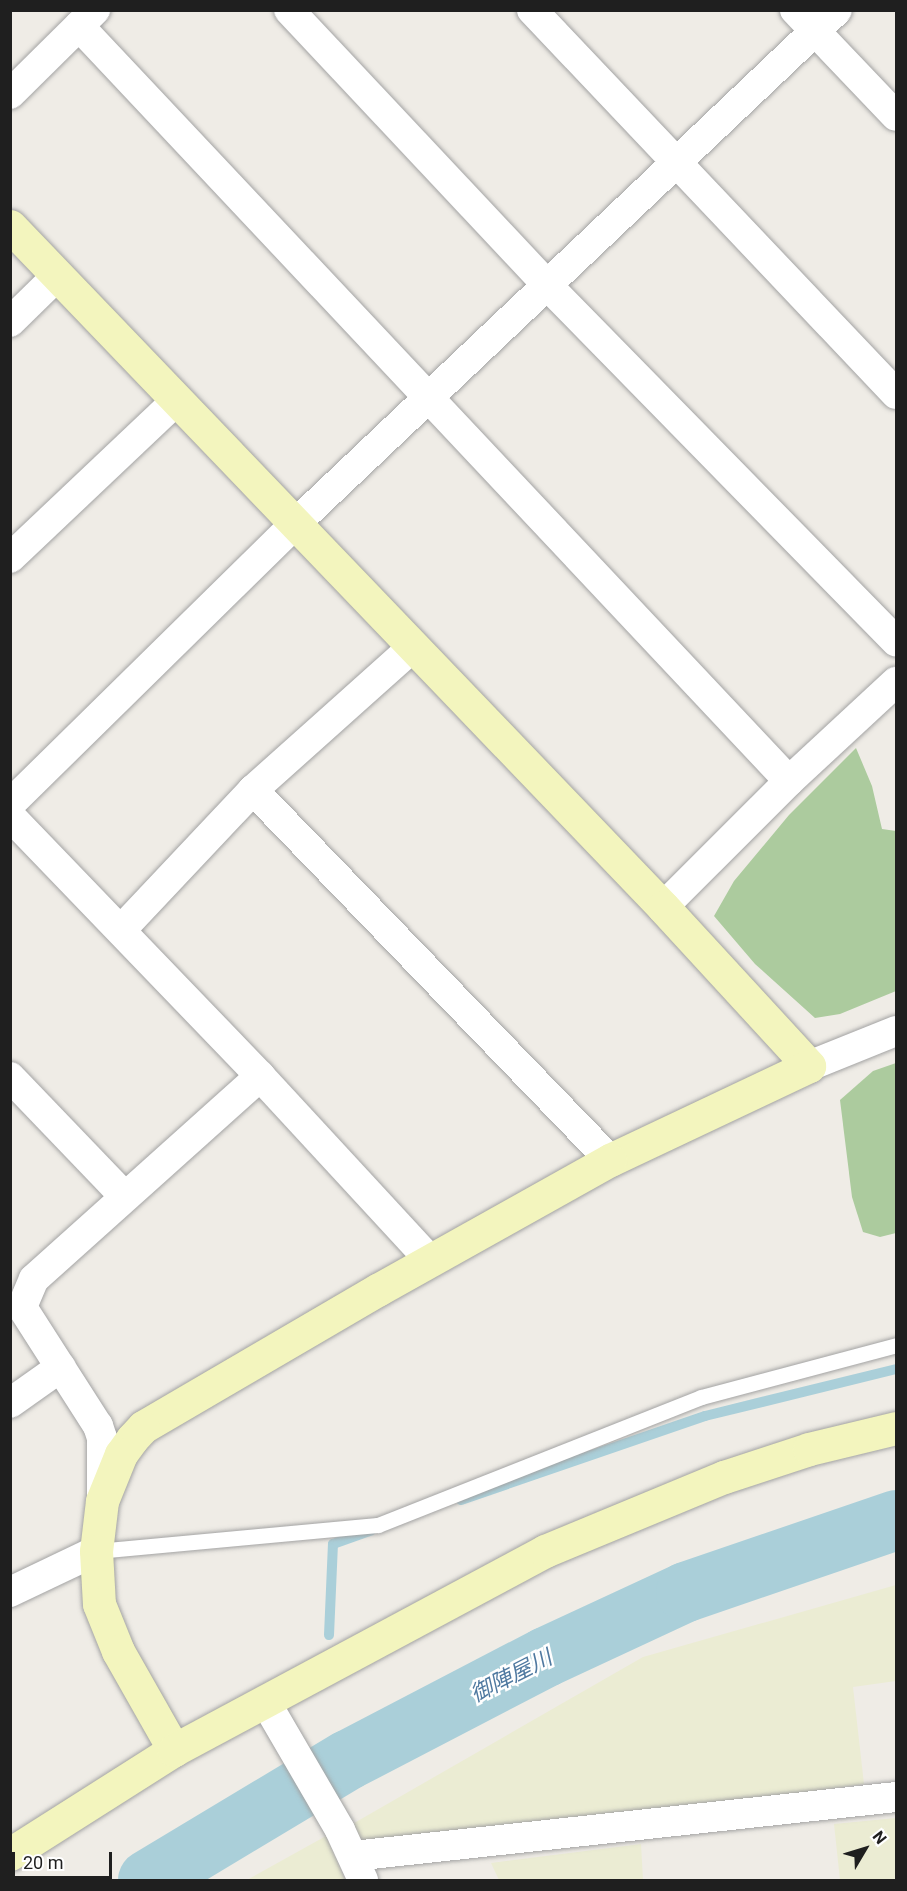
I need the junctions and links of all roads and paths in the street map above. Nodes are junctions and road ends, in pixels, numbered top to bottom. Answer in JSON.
{"nodes":[{"id":1,"x":288,"y":10,"type":"edge"},
{"id":2,"x":532,"y":10,"type":"edge"},
{"id":3,"x":837,"y":10,"type":"edge"},
{"id":4,"x":87,"y":18,"type":"edge"},
{"id":5,"x":805,"y":21,"type":"edge"},
{"id":6,"x":10,"y":94,"type":"edge"},
{"id":7,"x":897,"y":116,"type":"edge"},
{"id":8,"x":675,"y":162,"type":"junction"},
{"id":9,"x":10,"y":225,"type":"edge"},
{"id":10,"x":57,"y":276,"type":"junction"},
{"id":11,"x":547,"y":285,"type":"junction"},
{"id":12,"x":10,"y":322,"type":"edge"},
{"id":13,"x":897,"y":394,"type":"edge"},
{"id":14,"x":428,"y":400,"type":"junction"},
{"id":15,"x":175,"y":402,"type":"junction"},
{"id":16,"x":294,"y":525,"type":"junction"},
{"id":17,"x":10,"y":558,"type":"edge"},
{"id":18,"x":897,"y":641,"type":"edge"},
{"id":19,"x":412,"y":648,"type":"junction"},
{"id":20,"x":897,"y":682,"type":"edge"},
{"id":21,"x":789,"y":781,"type":"junction"},
{"id":22,"x":254,"y":790,"type":"junction"},
{"id":23,"x":10,"y":804,"type":"edge"},
{"id":24,"x":10,"y":816,"type":"edge"},
{"id":25,"x":663,"y":907,"type":"junction"},
{"id":26,"x":122,"y":930,"type":"junction"},
{"id":27,"x":897,"y":1031,"type":"edge"},
{"id":28,"x":809,"y":1066,"type":"junction"},
{"id":29,"x":260,"y":1076,"type":"junction"},
{"id":30,"x":10,"y":1077,"type":"edge"},
{"id":31,"x":610,"y":1160,"type":"junction"},
{"id":32,"x":123,"y":1195,"type":"junction"},
{"id":33,"x":430,"y":1260,"type":"junction"},
{"id":34,"x":16,"y":1307,"type":"edge"},
{"id":35,"x":897,"y":1346,"type":"edge"},
{"id":36,"x":61,"y":1367,"type":"junction"},
{"id":37,"x":10,"y":1403,"type":"edge"},
{"id":38,"x":897,"y":1428,"type":"edge"},
{"id":39,"x":102,"y":1501,"type":"junction"},
{"id":40,"x":96,"y":1551,"type":"junction"},
{"id":41,"x":10,"y":1592,"type":"edge"},
{"id":42,"x":265,"y":1701,"type":"junction"},
{"id":43,"x":174,"y":1750,"type":"junction"},
{"id":44,"x":897,"y":1797,"type":"edge"},
{"id":45,"x":10,"y":1854,"type":"edge"},
{"id":46,"x":358,"y":1868,"type":"edge"}],
"edges":[{"from":1,"to":11,"type":"street"},
{"from":2,"to":8,"type":"street"},
{"from":3,"to":5,"type":"street"},
{"from":4,"to":6,"type":"street"},
{"from":4,"to":14,"type":"street"},
{"from":5,"to":7,"type":"street"},
{"from":5,"to":8,"type":"street"},
{"from":8,"to":11,"type":"street"},
{"from":8,"to":13,"type":"street"},
{"from":9,"to":10,"type":"street"},
{"from":10,"to":12,"type":"street"},
{"from":10,"to":15,"type":"street"},
{"from":11,"to":14,"type":"street"},
{"from":11,"to":18,"type":"street"},
{"from":14,"to":16,"type":"street"},
{"from":14,"to":21,"type":"street"},
{"from":15,"to":16,"type":"street"},
{"from":15,"to":17,"type":"street"},
{"from":16,"to":19,"type":"street"},
{"from":16,"to":23,"type":"street"},
{"from":19,"to":22,"type":"street"},
{"from":19,"to":25,"type":"street"},
{"from":20,"to":21,"type":"street"},
{"from":21,"to":25,"type":"street"},
{"from":22,"to":26,"type":"street"},
{"from":22,"to":31,"type":"street"},
{"from":24,"to":26,"type":"street"},
{"from":25,"to":28,"type":"street"},
{"from":26,"to":29,"type":"street"},
{"from":27,"to":28,"type":"street"},
{"from":28,"to":31,"type":"street"},
{"from":29,"to":32,"type":"street"},
{"from":29,"to":33,"type":"street"},
{"from":30,"to":32,"type":"street"},
{"from":31,"to":33,"type":"street"},
{"from":32,"to":34,"type":"street"},
{"from":33,"to":39,"type":"street"},
{"from":34,"to":36,"type":"street"},
{"from":35,"to":40,"type":"lane"},
{"from":36,"to":37,"type":"street"},
{"from":36,"to":39,"type":"street"},
{"from":38,"to":42,"type":"street"},
{"from":39,"to":40,"type":"street"},
{"from":40,"to":41,"type":"street"},
{"from":40,"to":43,"type":"street"},
{"from":42,"to":43,"type":"street"},
{"from":42,"to":46,"type":"street"},
{"from":43,"to":45,"type":"street"},
{"from":44,"to":46,"type":"street"}]}
